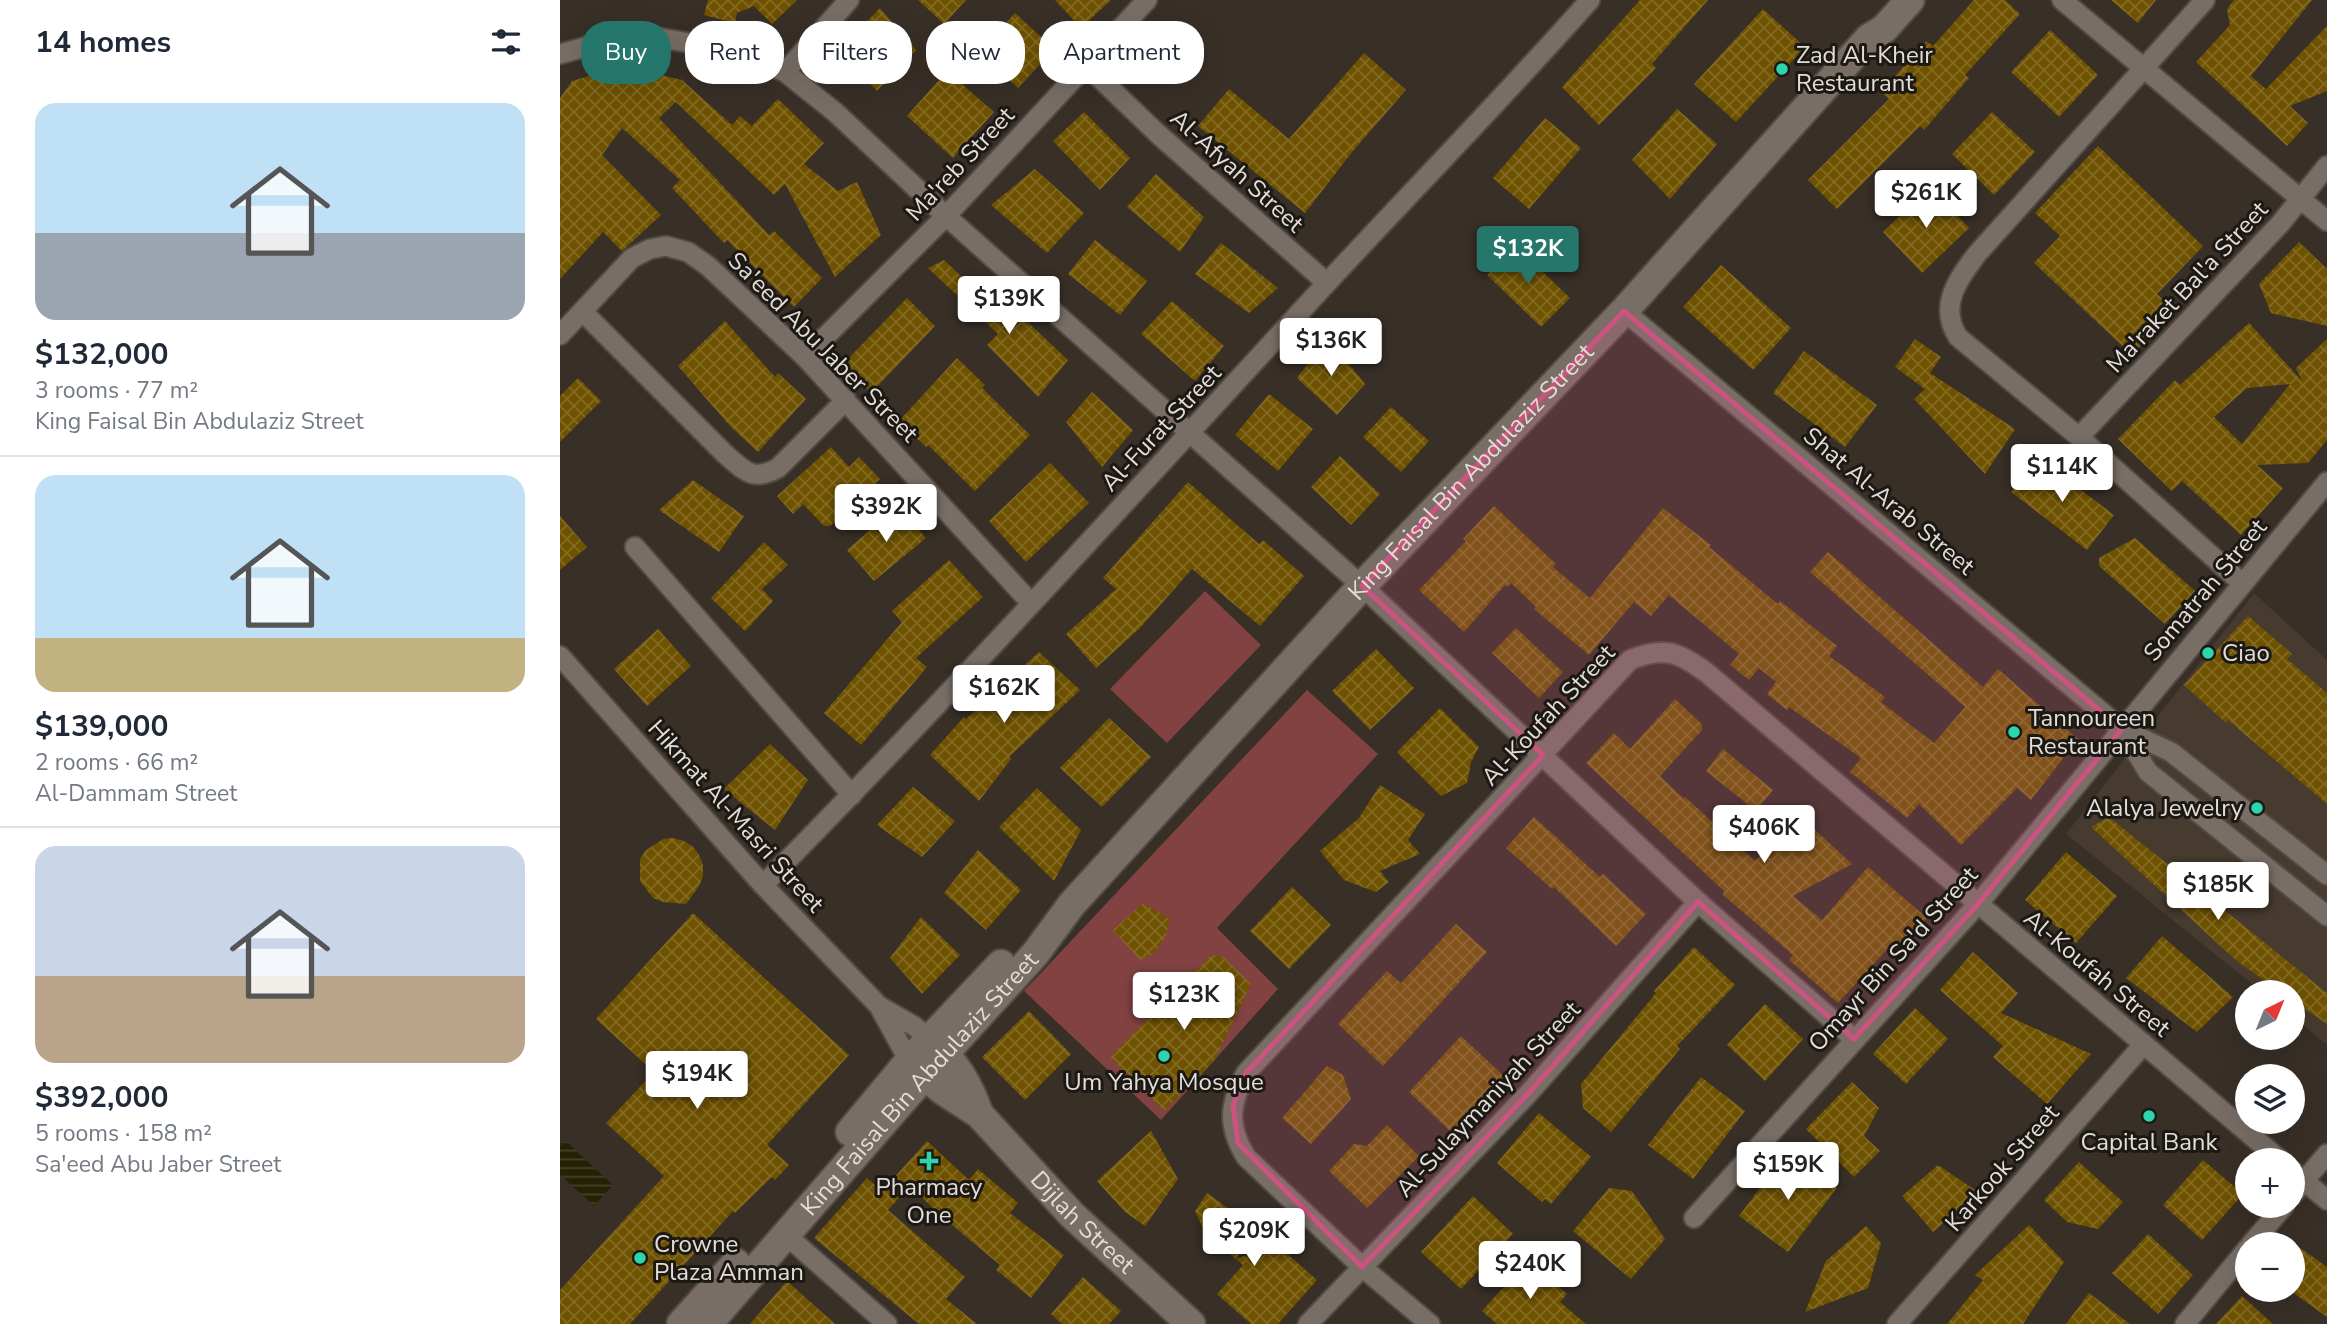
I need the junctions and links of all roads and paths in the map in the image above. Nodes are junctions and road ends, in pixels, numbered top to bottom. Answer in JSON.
{"nodes":[{"id":1,"x":849,"y":0,"type":"edge"},
{"id":2,"x":1147,"y":0,"type":"edge"},
{"id":3,"x":1590,"y":0,"type":"edge"},
{"id":4,"x":1891,"y":0,"type":"edge"},
{"id":5,"x":1910,"y":0,"type":"edge"},
{"id":6,"x":2063,"y":0,"type":"edge"},
{"id":7,"x":2205,"y":0,"type":"edge"},
{"id":8,"x":1127,"y":21,"type":"edge"},
{"id":9,"x":1869,"y":38,"type":"junction"},
{"id":10,"x":560,"y":54,"type":"edge"},
{"id":11,"x":2144,"y":69,"type":"junction"},
{"id":12,"x":785,"y":72,"type":"junction"},
{"id":13,"x":1068,"y":84,"type":"edge"},
{"id":14,"x":1106,"y":84,"type":"edge"},
{"id":15,"x":2327,"y":166,"type":"edge"},
{"id":16,"x":2301,"y":200,"type":"junction"},
{"id":17,"x":946,"y":216,"type":"junction"},
{"id":18,"x":2327,"y":221,"type":"edge"},
{"id":19,"x":1326,"y":284,"type":"junction"},
{"id":20,"x":1624,"y":311,"type":"junction"},
{"id":21,"x":583,"y":312,"type":"junction"},
{"id":22,"x":560,"y":335,"type":"edge"},
{"id":23,"x":805,"y":357,"type":"junction"},
{"id":24,"x":846,"y":400,"type":"junction"},
{"id":25,"x":1191,"y":433,"type":"junction"},
{"id":26,"x":2078,"y":437,"type":"junction"},
{"id":27,"x":2327,"y":482,"type":"edge"},
{"id":28,"x":635,"y":547,"type":"dead end"},
{"id":29,"x":2242,"y":583,"type":"junction"},
{"id":30,"x":1362,"y":586,"type":"junction"},
{"id":31,"x":1031,"y":603,"type":"junction"},
{"id":32,"x":560,"y":656,"type":"edge"},
{"id":33,"x":2122,"y":729,"type":"junction"},
{"id":34,"x":1543,"y":755,"type":"junction"},
{"id":35,"x":852,"y":795,"type":"junction"},
{"id":36,"x":2327,"y":875,"type":"edge"},
{"id":37,"x":763,"y":884,"type":"junction"},
{"id":38,"x":1698,"y":902,"type":"junction"},
{"id":39,"x":1978,"y":904,"type":"junction"},
{"id":40,"x":2327,"y":916,"type":"edge"},
{"id":41,"x":879,"y":1006,"type":"junction"},
{"id":42,"x":1854,"y":1039,"type":"junction"},
{"id":43,"x":2144,"y":1044,"type":"junction"},
{"id":44,"x":937,"y":1046,"type":"junction"},
{"id":45,"x":917,"y":1069,"type":"junction"},
{"id":46,"x":979,"y":1114,"type":"junction"},
{"id":47,"x":2266,"y":1148,"type":"edge"},
{"id":48,"x":2327,"y":1154,"type":"edge"},
{"id":49,"x":2305,"y":1174,"type":"edge"},
{"id":50,"x":2305,"y":1187,"type":"edge"},
{"id":51,"x":2327,"y":1200,"type":"edge"},
{"id":52,"x":1694,"y":1218,"type":"dead end"},
{"id":53,"x":2274,"y":1218,"type":"edge"},
{"id":54,"x":2261,"y":1232,"type":"edge"},
{"id":55,"x":786,"y":1235,"type":"junction"},
{"id":56,"x":2235,"y":1264,"type":"edge"},
{"id":57,"x":1362,"y":1267,"type":"junction"},
{"id":58,"x":681,"y":1324,"type":"edge"},
{"id":59,"x":708,"y":1324,"type":"edge"},
{"id":60,"x":887,"y":1324,"type":"edge"},
{"id":61,"x":1191,"y":1324,"type":"edge"},
{"id":62,"x":1308,"y":1324,"type":"edge"},
{"id":63,"x":1430,"y":1324,"type":"edge"},
{"id":64,"x":1897,"y":1324,"type":"edge"},
{"id":65,"x":2185,"y":1324,"type":"edge"}],
"edges":[{"from":1,"to":12,"type":"street"},
{"from":2,"to":8,"type":"street","name":"Ma'reb Street"},
{"from":3,"to":19,"type":"street","name":"Al-Furat Street"},
{"from":4,"to":9,"type":"main road","name":"King Faisal Bin Abdulaziz Street"},
{"from":5,"to":9,"type":"main road","name":"King Faisal Bin Abdulaziz Street"},
{"from":6,"to":11,"type":"street"},
{"from":7,"to":11,"type":"street"},
{"from":9,"to":20,"type":"main road","name":"King Faisal Bin Abdulaziz Street"},
{"from":10,"to":12,"type":"street"},
{"from":11,"to":16,"type":"street"},
{"from":11,"to":26,"type":"street"},
{"from":12,"to":17,"type":"street"},
{"from":13,"to":17,"type":"street","name":"Ma'reb Street"},
{"from":14,"to":19,"type":"street","name":"Al-Afyah Street"},
{"from":15,"to":16,"type":"street","name":"Ma'raket Bal'a Street"},
{"from":16,"to":18,"type":"street"},
{"from":16,"to":26,"type":"street","name":"Ma'raket Bal'a Street"},
{"from":17,"to":23,"type":"street","name":"Ma'reb Street"},
{"from":17,"to":25,"type":"street"},
{"from":19,"to":25,"type":"street","name":"Al-Furat Street"},
{"from":20,"to":30,"type":"main road","name":"King Faisal Bin Abdulaziz Street"},
{"from":20,"to":33,"type":"street","name":"Shat Al-Arab Street"},
{"from":21,"to":22,"type":"street","name":"Sa'eed Abu Jaber Street"},
{"from":21,"to":23,"type":"street","name":"Sa'eed Abu Jaber Street"},
{"from":21,"to":24,"type":"street"},
{"from":23,"to":24,"type":"street","name":"Sa'eed Abu Jaber Street"},
{"from":24,"to":31,"type":"street","name":"Sa'eed Abu Jaber Street"},
{"from":25,"to":30,"type":"street"},
{"from":25,"to":31,"type":"street","name":"Al-Furat Street"},
{"from":26,"to":29,"type":"street"},
{"from":27,"to":29,"type":"street","name":"Somatrah Street"},
{"from":28,"to":35,"type":"street"},
{"from":29,"to":33,"type":"street","name":"Somatrah Street"},
{"from":30,"to":34,"type":"street"},
{"from":30,"to":44,"type":"main road","name":"King Faisal Bin Abdulaziz Street"},
{"from":31,"to":35,"type":"street","name":"Al-Furat Street"},
{"from":32,"to":37,"type":"street","name":"Hikmat Al-Masri Street"},
{"from":33,"to":36,"type":"street","name":"Shat Al-Arab Street"},
{"from":33,"to":39,"type":"street","name":"Omayr Bin Sa'd Street"},
{"from":33,"to":40,"type":"street","name":"Shat Al-Arab Street"},
{"from":34,"to":38,"type":"street"},
{"from":34,"to":39,"type":"street","name":"Al-Koufah Street"},
{"from":34,"to":57,"type":"street","name":"Al-Koufah Street"},
{"from":35,"to":37,"type":"street","name":"Al-Furat Street"},
{"from":37,"to":41,"type":"street","name":"Hikmat Al-Masri Street"},
{"from":38,"to":42,"type":"street"},
{"from":38,"to":57,"type":"street","name":"Al-Sulaymaniyah Street"},
{"from":39,"to":42,"type":"street","name":"Omayr Bin Sa'd Street"},
{"from":39,"to":43,"type":"street","name":"Al-Koufah Street"},
{"from":41,"to":44,"type":"street","name":"Hikmat Al-Masri Street"},
{"from":41,"to":45,"type":"street","name":"Hikmat Al-Masri Street"},
{"from":42,"to":52,"type":"street","name":"Omayr Bin Sa'd Street"},
{"from":43,"to":47,"type":"street","name":"Al-Koufah Street"},
{"from":43,"to":64,"type":"street","name":"Karkook Street"},
{"from":44,"to":45,"type":"main road","name":"King Faisal Bin Abdulaziz Street"},
{"from":44,"to":46,"type":"main road","name":"Dijlah Street"},
{"from":45,"to":46,"type":"main road","name":"Dijlah Street"},
{"from":45,"to":55,"type":"main road","name":"King Faisal Bin Abdulaziz Street"},
{"from":45,"to":58,"type":"main road","name":"King Faisal Bin Abdulaziz Street"},
{"from":46,"to":61,"type":"main road","name":"Dijlah Street"},
{"from":48,"to":49,"type":"street"},
{"from":50,"to":51,"type":"street"},
{"from":53,"to":54,"type":"street"},
{"from":55,"to":59,"type":"main road","name":"King Faisal Bin Abdulaziz Street"},
{"from":55,"to":60,"type":"street"},
{"from":56,"to":65,"type":"street"},
{"from":57,"to":62,"type":"street","name":"Al-Sulaymaniyah Street"},
{"from":57,"to":63,"type":"street","name":"Al-Koufah Street"}]}
